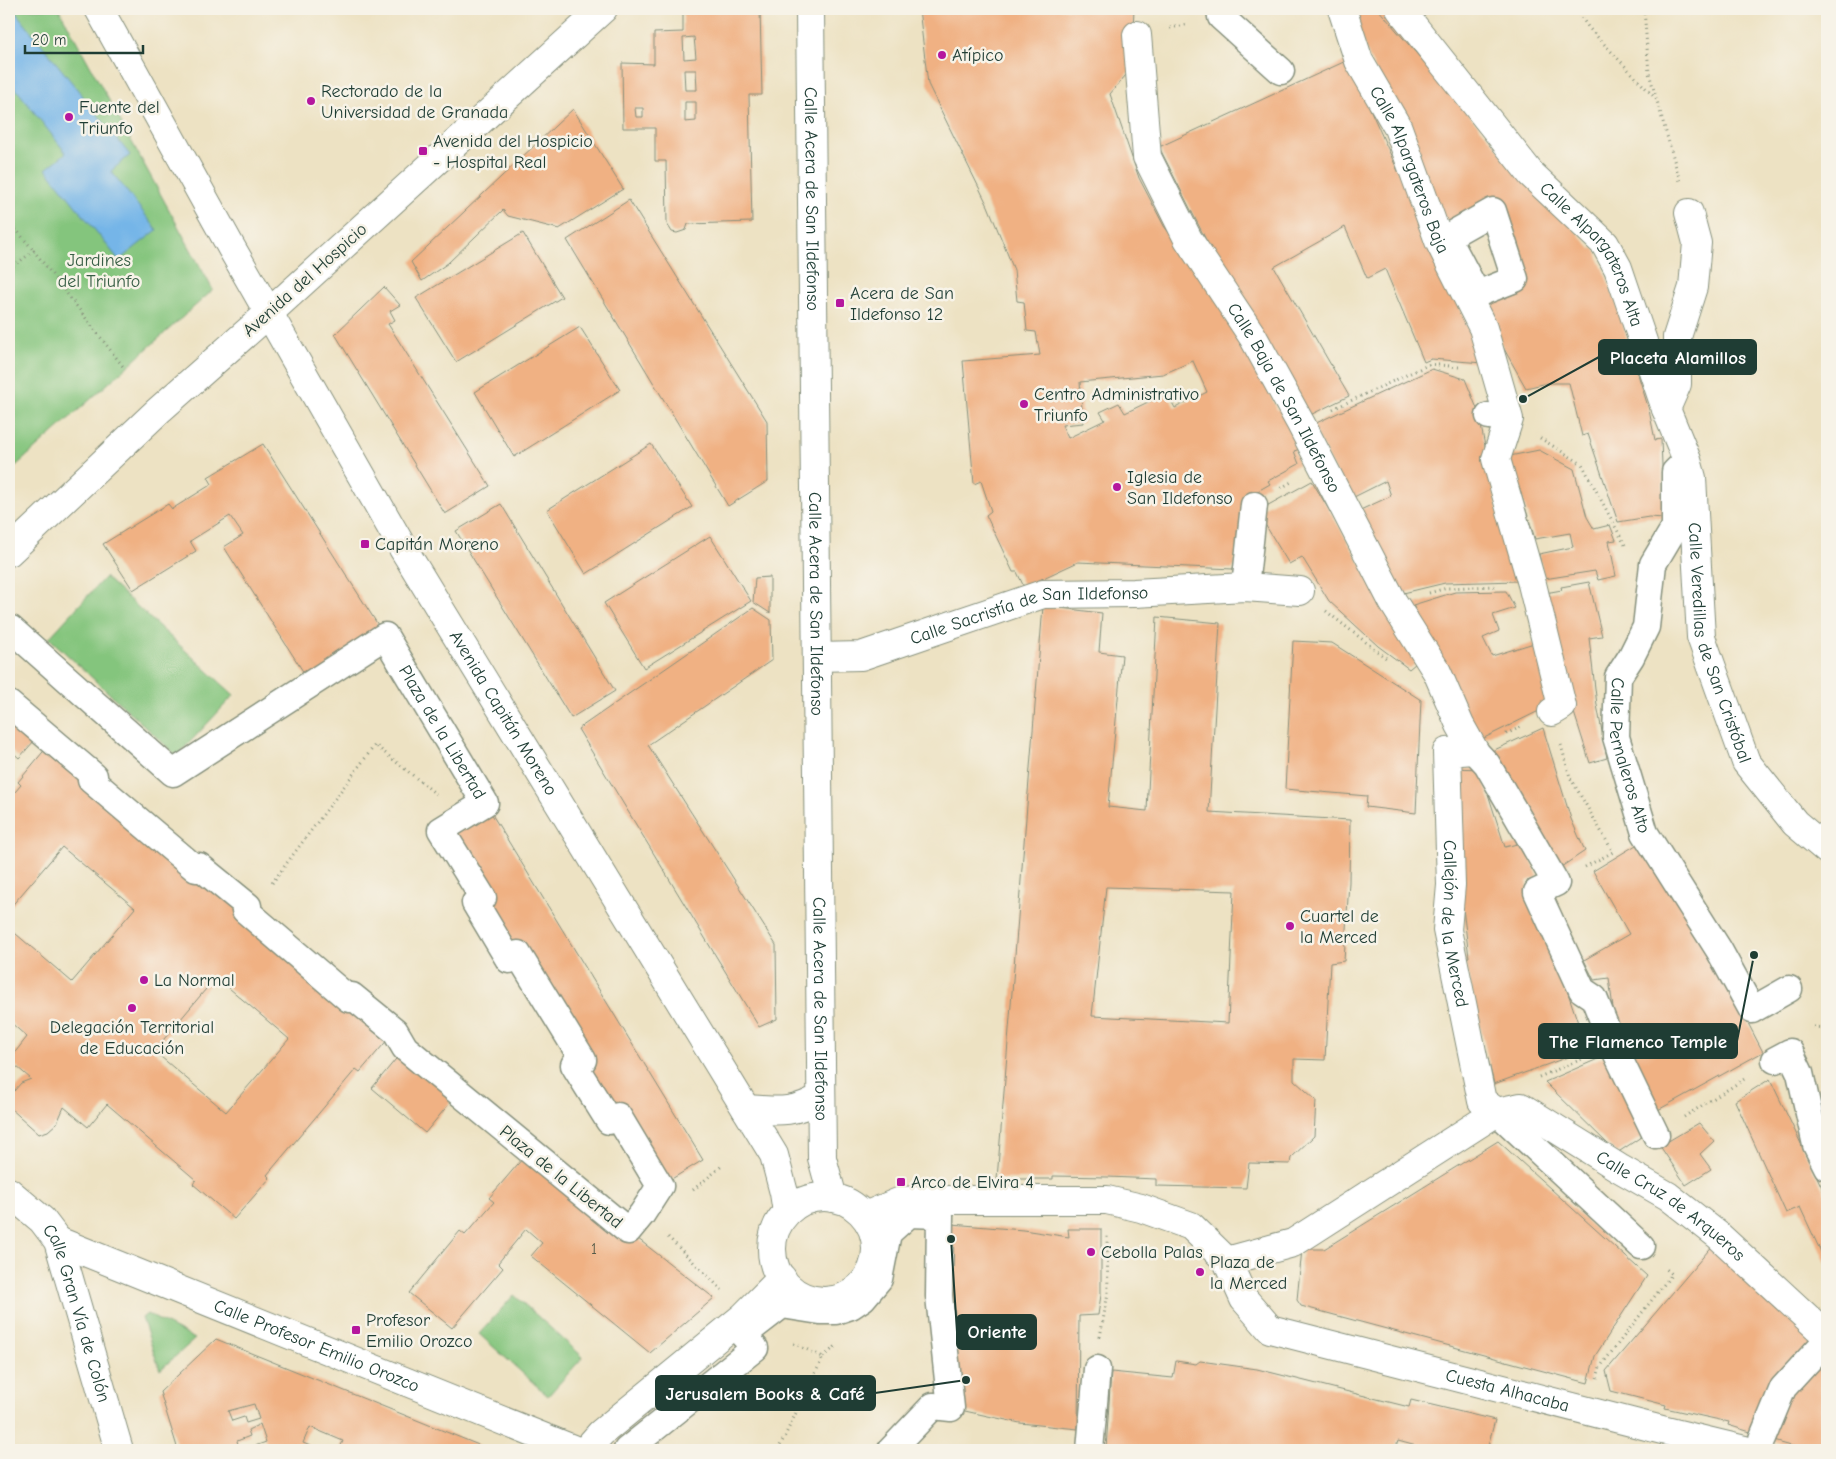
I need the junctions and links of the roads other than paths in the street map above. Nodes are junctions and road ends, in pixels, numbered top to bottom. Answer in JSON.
{"nodes":[{"id":1,"x":99,"y":9,"type":"edge"},
{"id":2,"x":603,"y":9,"type":"edge"},
{"id":3,"x":810,"y":9,"type":"edge"},
{"id":4,"x":1342,"y":9,"type":"edge"},
{"id":5,"x":1400,"y":9,"type":"edge"},
{"id":6,"x":1221,"y":13,"type":"edge"},
{"id":7,"x":1137,"y":35,"type":"road end"},
{"id":8,"x":1281,"y":72,"type":"dead end"},
{"id":9,"x":1689,"y":213,"type":"road end"},
{"id":10,"x":269,"y":313,"type":"junction"},
{"id":11,"x":1666,"y":408,"type":"junction"},
{"id":12,"x":1687,"y":460,"type":"junction"},
{"id":13,"x":1254,"y":505,"type":"road end"},
{"id":14,"x":9,"y":552,"type":"edge"},
{"id":15,"x":1245,"y":587,"type":"junction"},
{"id":16,"x":1300,"y":590,"type":"road end"},
{"id":17,"x":9,"y":631,"type":"edge"},
{"id":18,"x":817,"y":657,"type":"junction"},
{"id":19,"x":9,"y":704,"type":"edge"},
{"id":20,"x":1552,"y":712,"type":"road end"},
{"id":21,"x":1474,"y":750,"type":"junction"},
{"id":22,"x":1827,"y":850,"type":"edge"},
{"id":23,"x":1789,"y":989,"type":"dead end"},
{"id":24,"x":1775,"y":1060,"type":"road end"},
{"id":25,"x":821,"y":1097,"type":"junction"},
{"id":26,"x":746,"y":1109,"type":"junction"},
{"id":27,"x":1497,"y":1112,"type":"junction"},
{"id":28,"x":1656,"y":1135,"type":"road end"},
{"id":29,"x":1827,"y":1167,"type":"edge"},
{"id":30,"x":9,"y":1192,"type":"edge"},
{"id":31,"x":833,"y":1198,"type":"junction"},
{"id":32,"x":787,"y":1212,"type":"junction"},
{"id":33,"x":865,"y":1216,"type":"junction"},
{"id":34,"x":58,"y":1241,"type":"junction"},
{"id":35,"x":1641,"y":1246,"type":"road end"},
{"id":36,"x":1227,"y":1261,"type":"junction"},
{"id":37,"x":782,"y":1278,"type":"junction"},
{"id":38,"x":1827,"y":1336,"type":"edge"},
{"id":39,"x":1827,"y":1340,"type":"edge"},
{"id":40,"x":1097,"y":1370,"type":"dead end"},
{"id":41,"x":1660,"y":1440,"type":"edge"},
{"id":42,"x":1754,"y":1445,"type":"edge"},
{"id":43,"x":119,"y":1450,"type":"edge"},
{"id":44,"x":575,"y":1450,"type":"edge"},
{"id":45,"x":586,"y":1450,"type":"edge"},
{"id":46,"x":626,"y":1450,"type":"edge"},
{"id":47,"x":890,"y":1450,"type":"edge"},
{"id":48,"x":1090,"y":1450,"type":"edge"}],
"edges":[{"from":1,"to":10,"type":"street","name":"Avenida Capitán Moreno"},
{"from":2,"to":10,"type":"street","name":"Avenida del Hospicio"},
{"from":3,"to":18,"type":"street","name":"Calle Acera de San Ildefonso"},
{"from":4,"to":20,"type":"street","name":"Calle Alpargateros Baja"},
{"from":5,"to":11,"type":"street","name":"Calle Alpargateros Alta"},
{"from":6,"to":8,"type":"street"},
{"from":7,"to":21,"type":"street","name":"Calle Baja de San Ildefonso"},
{"from":9,"to":11,"type":"street"},
{"from":10,"to":14,"type":"street","name":"Avenida del Hospicio"},
{"from":10,"to":26,"type":"street","name":"Avenida Capitán Moreno"},
{"from":11,"to":12,"type":"street","name":"Calle Veredillas de San Cristóbal"},
{"from":12,"to":22,"type":"street","name":"Calle Veredillas de San Cristóbal"},
{"from":12,"to":23,"type":"street","name":"Calle Pernaleros Alto"},
{"from":13,"to":15,"type":"street"},
{"from":15,"to":16,"type":"street","name":"Calle Sacristía de San Ildefonso"},
{"from":15,"to":18,"type":"street","name":"Calle Sacristía de San Ildefonso"},
{"from":17,"to":19,"type":"street","name":"Plaza de la Libertad"},
{"from":18,"to":25,"type":"street","name":"Calle Acera de San Ildefonso"},
{"from":21,"to":27,"type":"street","name":"Callejón de la Merced"},
{"from":21,"to":28,"type":"street"},
{"from":24,"to":29,"type":"street"},
{"from":25,"to":26,"type":"street"},
{"from":25,"to":31,"type":"street","name":"Calle Acera de San Ildefonso"},
{"from":26,"to":32,"type":"street","name":"Avenida Capitán Moreno"},
{"from":27,"to":35,"type":"street"},
{"from":27,"to":36,"type":"street","name":"Calle Cruz de Arqueros"},
{"from":27,"to":38,"type":"street","name":"Calle Cruz de Arqueros"},
{"from":30,"to":34,"type":"street","name":"Calle Gran Vía de Colón"},
{"from":31,"to":32,"type":"street"},
{"from":31,"to":33,"type":"street"},
{"from":32,"to":37,"type":"street"},
{"from":33,"to":36,"type":"street"},
{"from":33,"to":37,"type":"street"},
{"from":34,"to":43,"type":"street","name":"Calle Gran Vía de Colón"},
{"from":34,"to":44,"type":"street","name":"Calle Profesor Emilio Orozco"},
{"from":36,"to":41,"type":"street","name":"Cuesta Alhacaba"},
{"from":37,"to":45,"type":"street"},
{"from":39,"to":42,"type":"street"},
{"from":40,"to":48,"type":"street"},
{"from":41,"to":42,"type":"street","name":"Cuesta Alhacaba"},
{"from":46,"to":47,"type":"street"}]}
